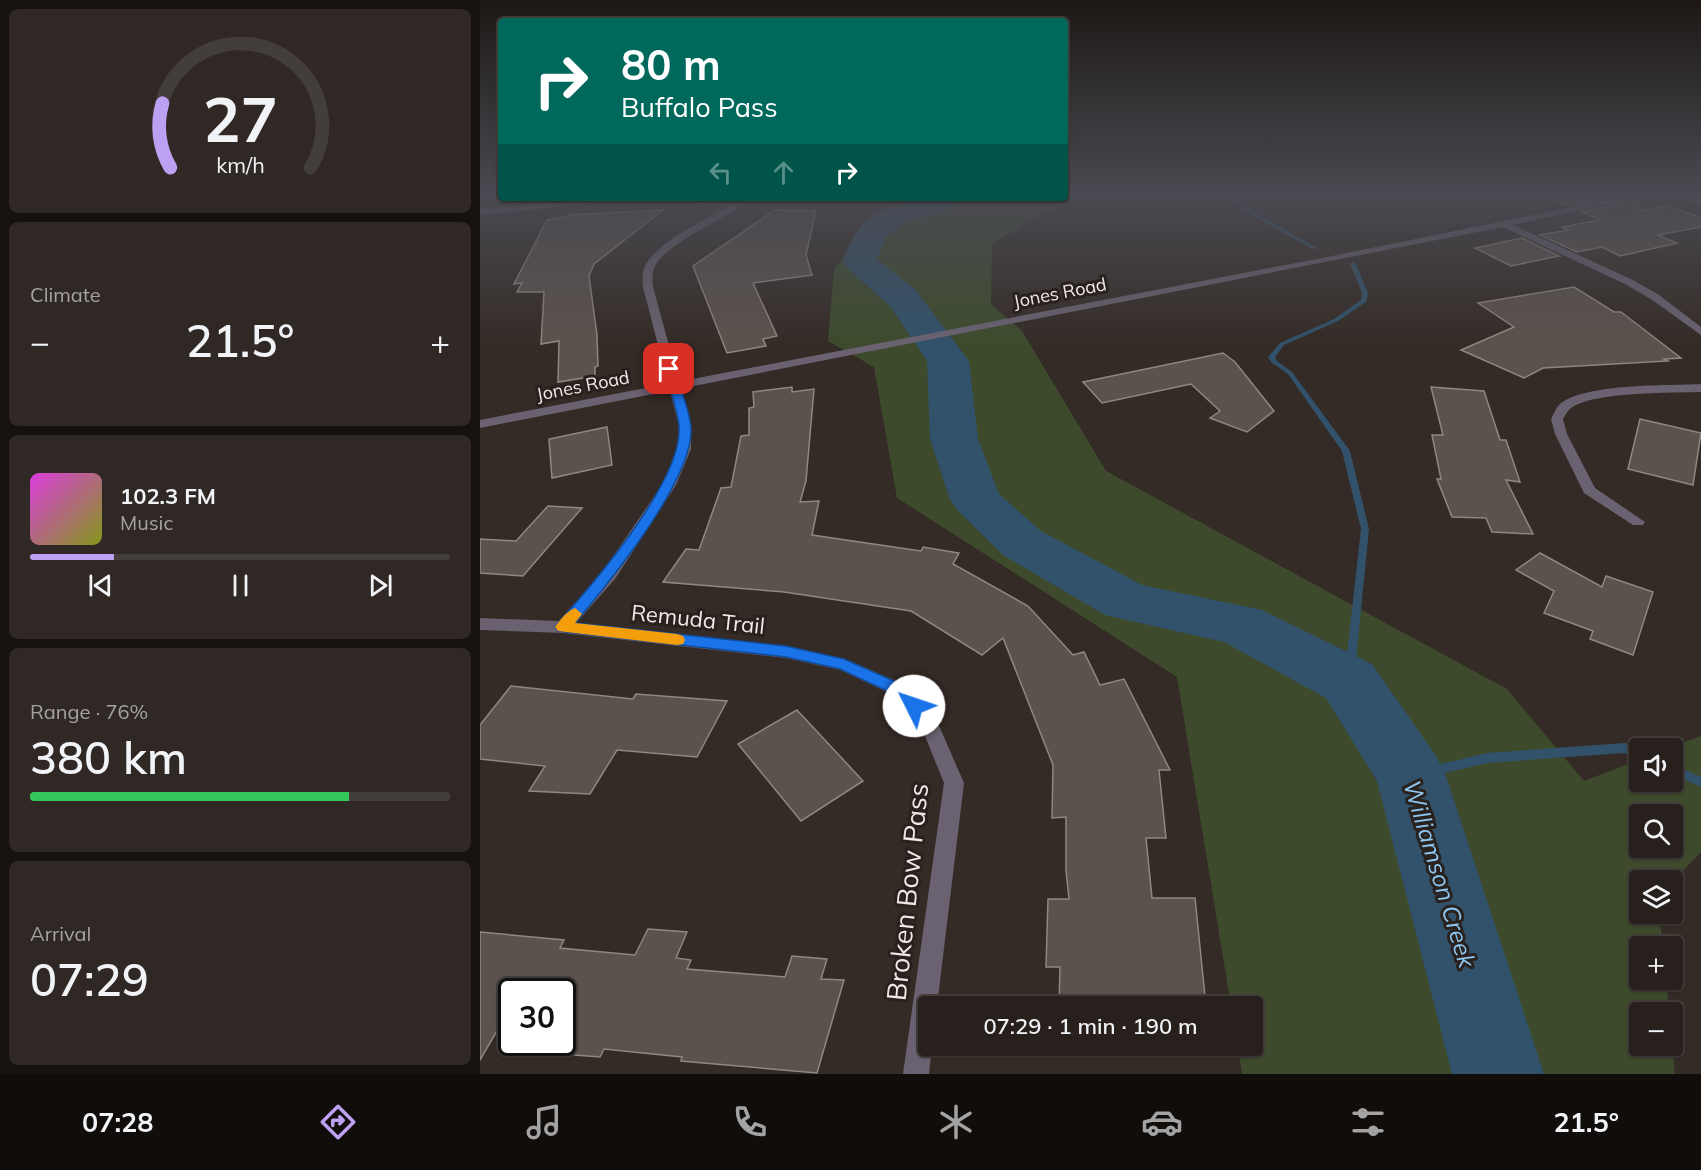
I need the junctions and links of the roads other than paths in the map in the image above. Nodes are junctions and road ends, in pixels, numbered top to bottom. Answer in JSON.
{"nodes":[{"id":1,"x":672,"y":245,"type":"edge"},
{"id":2,"x":1396,"y":245,"type":"edge"},
{"id":3,"x":1550,"y":245,"type":"edge"},
{"id":4,"x":1701,"y":332,"type":"edge"},
{"id":5,"x":673,"y":387,"type":"junction"},
{"id":6,"x":1701,"y":388,"type":"edge"},
{"id":7,"x":480,"y":424,"type":"edge"},
{"id":8,"x":1638,"y":522,"type":"dead end"},
{"id":9,"x":480,"y":624,"type":"edge"},
{"id":10,"x":563,"y":627,"type":"junction"},
{"id":11,"x":904,"y":692,"type":"joint"},
{"id":12,"x":916,"y":1074,"type":"edge"}],
"edges":[{"from":1,"to":5,"type":"street"},
{"from":2,"to":5,"type":"street","name":"Jones Road"},
{"from":3,"to":4,"type":"street"},
{"from":5,"to":7,"type":"street","name":"Jones Road"},
{"from":5,"to":10,"type":"street"},
{"from":6,"to":8,"type":"street"},
{"from":9,"to":10,"type":"street","name":"Remuda Trail"},
{"from":10,"to":11,"type":"street","name":"Remuda Trail"},
{"from":11,"to":12,"type":"street","name":"Broken Bow Pass"}]}
